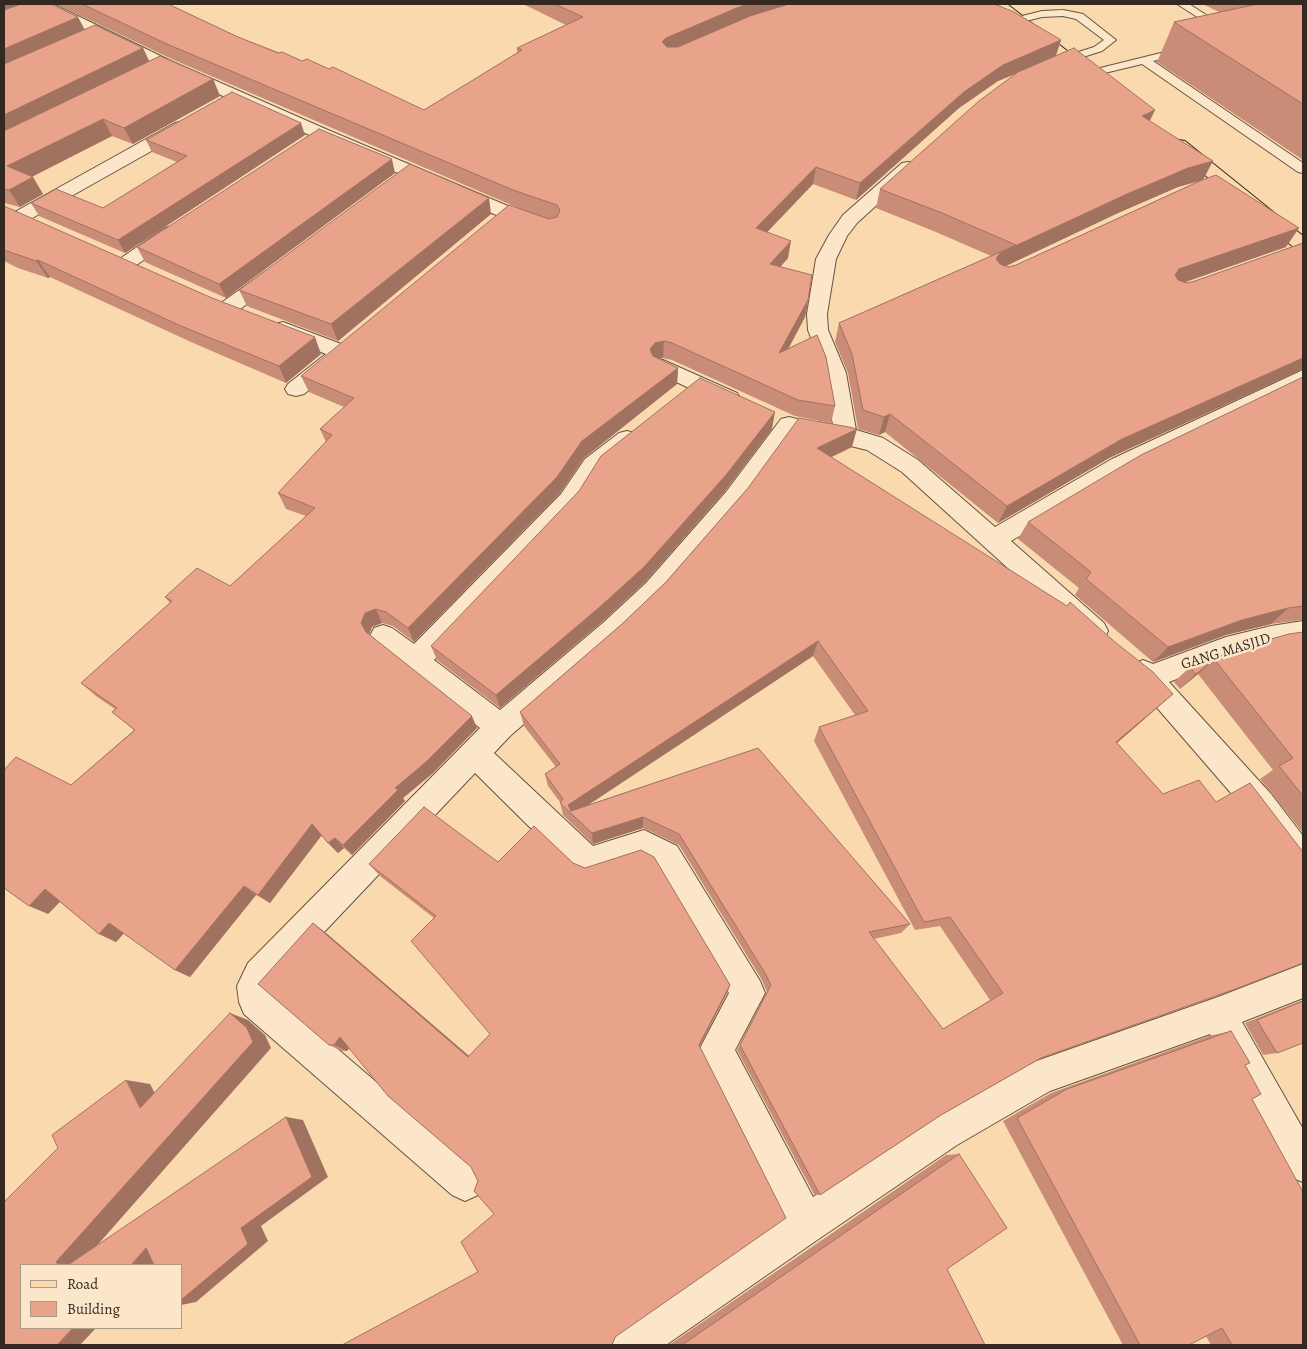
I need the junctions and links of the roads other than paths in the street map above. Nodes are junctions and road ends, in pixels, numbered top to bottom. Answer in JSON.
{"nodes":[{"id":1,"x":998,"y":4,"type":"edge"},
{"id":2,"x":1182,"y":4,"type":"edge"},
{"id":3,"x":39,"y":8,"type":"edge"},
{"id":4,"x":1206,"y":18,"type":"edge"},
{"id":5,"x":1018,"y":20,"type":"junction"},
{"id":6,"x":105,"y":33,"type":"junction"},
{"id":7,"x":88,"y":40,"type":"edge"},
{"id":8,"x":1200,"y":46,"type":"edge"},
{"id":9,"x":1143,"y":60,"type":"junction"},
{"id":10,"x":1059,"y":62,"type":"junction"},
{"id":11,"x":167,"y":65,"type":"junction"},
{"id":12,"x":150,"y":74,"type":"edge"},
{"id":13,"x":1088,"y":74,"type":"junction"},
{"id":14,"x":1103,"y":86,"type":"edge"},
{"id":15,"x":237,"y":96,"type":"junction"},
{"id":16,"x":219,"y":106,"type":"edge"},
{"id":17,"x":193,"y":120,"type":"edge"},
{"id":18,"x":1164,"y":133,"type":"edge"},
{"id":19,"x":322,"y":134,"type":"junction"},
{"id":20,"x":306,"y":145,"type":"edge"},
{"id":21,"x":922,"y":153,"type":"edge"},
{"id":22,"x":1303,"y":169,"type":"edge"},
{"id":23,"x":412,"y":172,"type":"junction"},
{"id":24,"x":1225,"y":180,"type":"junction"},
{"id":25,"x":396,"y":184,"type":"edge"},
{"id":26,"x":1201,"y":188,"type":"edge"},
{"id":27,"x":21,"y":217,"type":"edge"},
{"id":28,"x":190,"y":220,"type":"edge"},
{"id":29,"x":551,"y":228,"type":"edge"},
{"id":30,"x":1303,"y":245,"type":"edge"},
{"id":31,"x":125,"y":263,"type":"edge"},
{"id":32,"x":284,"y":267,"type":"edge"},
{"id":33,"x":663,"y":367,"type":"edge"},
{"id":34,"x":1303,"y":377,"type":"edge"},
{"id":35,"x":697,"y":383,"type":"junction"},
{"id":36,"x":296,"y":389,"type":"dead end"},
{"id":37,"x":675,"y":401,"type":"edge"},
{"id":38,"x":747,"y":406,"type":"edge"},
{"id":39,"x":645,"y":424,"type":"edge"},
{"id":40,"x":846,"y":435,"type":"junction"},
{"id":41,"x":993,"y":540,"type":"junction"},
{"id":42,"x":1303,"y":632,"type":"edge"},
{"id":43,"x":384,"y":636,"type":"dead end"},
{"id":44,"x":415,"y":661,"type":"junction"},
{"id":45,"x":1131,"y":662,"type":"junction"},
{"id":46,"x":500,"y":727,"type":"junction"},
{"id":47,"x":475,"y":754,"type":"junction"},
{"id":48,"x":1303,"y":861,"type":"edge"},
{"id":49,"x":1303,"y":981,"type":"edge"},
{"id":50,"x":1218,"y":1014,"type":"junction"},
{"id":51,"x":1303,"y":1164,"type":"edge"},
{"id":52,"x":465,"y":1182,"type":"edge"},
{"id":53,"x":806,"y":1224,"type":"junction"},
{"id":54,"x":632,"y":1345,"type":"edge"}],
"edges":[{"from":1,"to":5,"type":"main road"},
{"from":2,"to":4,"type":"lane"},
{"from":3,"to":6,"type":"street"},
{"from":5,"to":10,"type":"main road"},
{"from":5,"to":10,"type":"lane"},
{"from":6,"to":7,"type":"street"},
{"from":6,"to":11,"type":"street"},
{"from":8,"to":9,"type":"lane"},
{"from":9,"to":13,"type":"lane"},
{"from":9,"to":22,"type":"lane"},
{"from":10,"to":13,"type":"main road"},
{"from":11,"to":12,"type":"street"},
{"from":11,"to":15,"type":"street"},
{"from":13,"to":14,"type":"main road"},
{"from":15,"to":16,"type":"street"},
{"from":15,"to":19,"type":"street"},
{"from":17,"to":27,"type":"street"},
{"from":18,"to":24,"type":"main road"},
{"from":19,"to":20,"type":"street"},
{"from":19,"to":23,"type":"street"},
{"from":21,"to":40,"type":"street"},
{"from":23,"to":25,"type":"street"},
{"from":23,"to":29,"type":"street"},
{"from":24,"to":26,"type":"street"},
{"from":24,"to":30,"type":"main road"},
{"from":28,"to":31,"type":"street"},
{"from":32,"to":36,"type":"street"},
{"from":33,"to":35,"type":"street"},
{"from":34,"to":41,"type":"street"},
{"from":35,"to":37,"type":"street"},
{"from":35,"to":38,"type":"street"},
{"from":39,"to":44,"type":"street"},
{"from":40,"to":41,"type":"street"},
{"from":40,"to":46,"type":"street"},
{"from":41,"to":45,"type":"street"},
{"from":42,"to":45,"type":"street","name":"GANG MASJID"},
{"from":43,"to":44,"type":"street"},
{"from":44,"to":46,"type":"street"},
{"from":45,"to":48,"type":"street"},
{"from":46,"to":47,"type":"street"},
{"from":47,"to":52,"type":"street"},
{"from":47,"to":53,"type":"street"},
{"from":49,"to":50,"type":"street"},
{"from":50,"to":51,"type":"street"},
{"from":50,"to":53,"type":"street"},
{"from":53,"to":54,"type":"street"}]}
